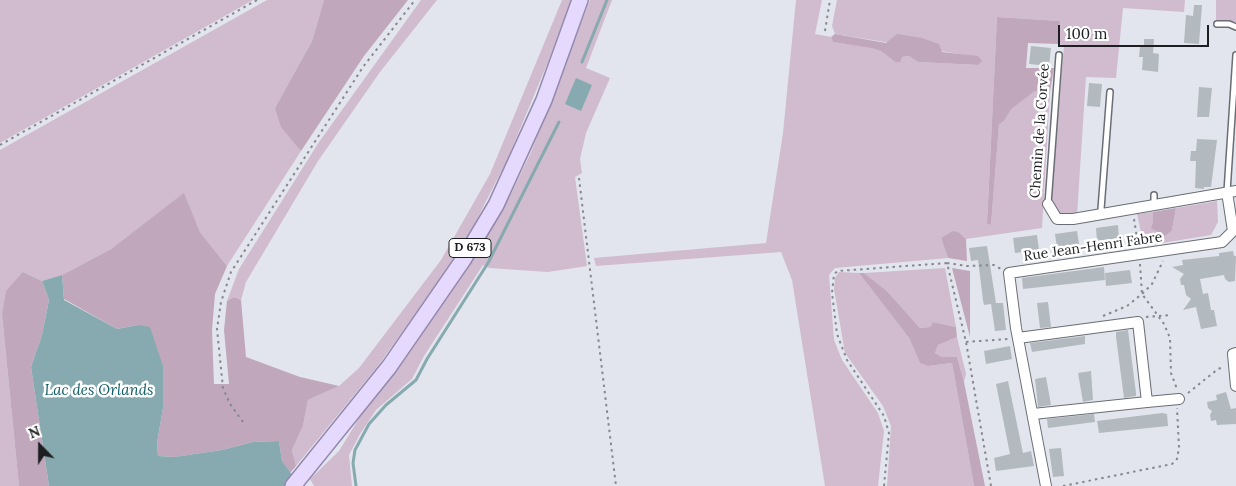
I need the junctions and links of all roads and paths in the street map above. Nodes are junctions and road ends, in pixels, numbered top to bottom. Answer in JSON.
{"nodes":[{"id":1,"x":257,"y":0,"type":"edge"},
{"id":2,"x":415,"y":0,"type":"edge"},
{"id":3,"x":580,"y":0,"type":"edge"},
{"id":4,"x":830,"y":0,"type":"edge"},
{"id":5,"x":1217,"y":24,"type":"dead end"},
{"id":6,"x":1236,"y":27,"type":"edge"},
{"id":7,"x":825,"y":31,"type":"dead end"},
{"id":8,"x":1059,"y":55,"type":"dead end"},
{"id":9,"x":1236,"y":55,"type":"edge"},
{"id":10,"x":1110,"y":92,"type":"dead end"},
{"id":11,"x":0,"y":145,"type":"edge"},
{"id":12,"x":579,"y":178,"type":"dead end"},
{"id":13,"x":1232,"y":192,"type":"edge"},
{"id":14,"x":1154,"y":195,"type":"dead end"},
{"id":15,"x":1048,"y":204,"type":"joint"},
{"id":16,"x":1154,"y":206,"type":"junction"},
{"id":17,"x":1104,"y":214,"type":"junction"},
{"id":18,"x":1235,"y":230,"type":"edge"},
{"id":19,"x":1163,"y":251,"type":"junction"},
{"id":20,"x":947,"y":263,"type":"junction"},
{"id":21,"x":1009,"y":273,"type":"junction"},
{"id":22,"x":1142,"y":294,"type":"junction"},
{"id":23,"x":1170,"y":315,"type":"dead end"},
{"id":24,"x":1158,"y":316,"type":"junction"},
{"id":25,"x":1100,"y":317,"type":"dead end"},
{"id":26,"x":1138,"y":322,"type":"junction"},
{"id":27,"x":1018,"y":338,"type":"junction"},
{"id":28,"x":966,"y":342,"type":"junction"},
{"id":29,"x":1236,"y":353,"type":"edge"},
{"id":30,"x":1233,"y":365,"type":"junction"},
{"id":31,"x":1236,"y":386,"type":"edge"},
{"id":32,"x":1179,"y":399,"type":"junction"},
{"id":33,"x":1147,"y":402,"type":"junction"},
{"id":34,"x":1033,"y":414,"type":"junction"},
{"id":35,"x":243,"y":422,"type":"dead end"},
{"id":36,"x":293,"y":486,"type":"edge"},
{"id":37,"x":616,"y":486,"type":"edge"},
{"id":38,"x":884,"y":486,"type":"edge"},
{"id":39,"x":991,"y":486,"type":"edge"},
{"id":40,"x":1046,"y":486,"type":"edge"},
{"id":41,"x":1063,"y":486,"type":"edge"}],
"edges":[{"from":1,"to":11,"type":"path"},
{"from":2,"to":35,"type":"path"},
{"from":3,"to":36,"type":"main road","number":"D 673"},
{"from":4,"to":7,"type":"path"},
{"from":5,"to":6,"type":"lane"},
{"from":8,"to":15,"type":"lane","name":"Chemin de la Corvée"},
{"from":9,"to":13,"type":"lane"},
{"from":10,"to":17,"type":"lane"},
{"from":12,"to":37,"type":"path"},
{"from":13,"to":16,"type":"street","name":"Chemin de la Corvée"},
{"from":13,"to":18,"type":"street","name":"Rue Jean-Henri Fabre"},
{"from":14,"to":16,"type":"lane"},
{"from":15,"to":17,"type":"street","name":"Chemin de la Corvée"},
{"from":16,"to":17,"type":"street","name":"Chemin de la Corvée"},
{"from":18,"to":19,"type":"street","name":"Rue Jean-Henri Fabre"},
{"from":19,"to":21,"type":"street","name":"Rue Jean-Henri Fabre"},
{"from":19,"to":22,"type":"path"},
{"from":20,"to":21,"type":"path"},
{"from":20,"to":28,"type":"path"},
{"from":20,"to":38,"type":"path"},
{"from":21,"to":27,"type":"street","name":"Rue Jean-Henri Fabre"},
{"from":22,"to":24,"type":"path"},
{"from":22,"to":25,"type":"path"},
{"from":23,"to":24,"type":"path"},
{"from":24,"to":26,"type":"path"},
{"from":24,"to":32,"type":"path"},
{"from":26,"to":27,"type":"street"},
{"from":26,"to":33,"type":"street"},
{"from":27,"to":28,"type":"path"},
{"from":27,"to":34,"type":"street","name":"Rue Jean-Henri Fabre"},
{"from":28,"to":39,"type":"path"},
{"from":29,"to":30,"type":"street"},
{"from":30,"to":31,"type":"street"},
{"from":30,"to":32,"type":"path"},
{"from":32,"to":33,"type":"street"},
{"from":32,"to":41,"type":"path"},
{"from":33,"to":34,"type":"street"},
{"from":34,"to":40,"type":"street","name":"Rue Jean-Henri Fabre"}]}
